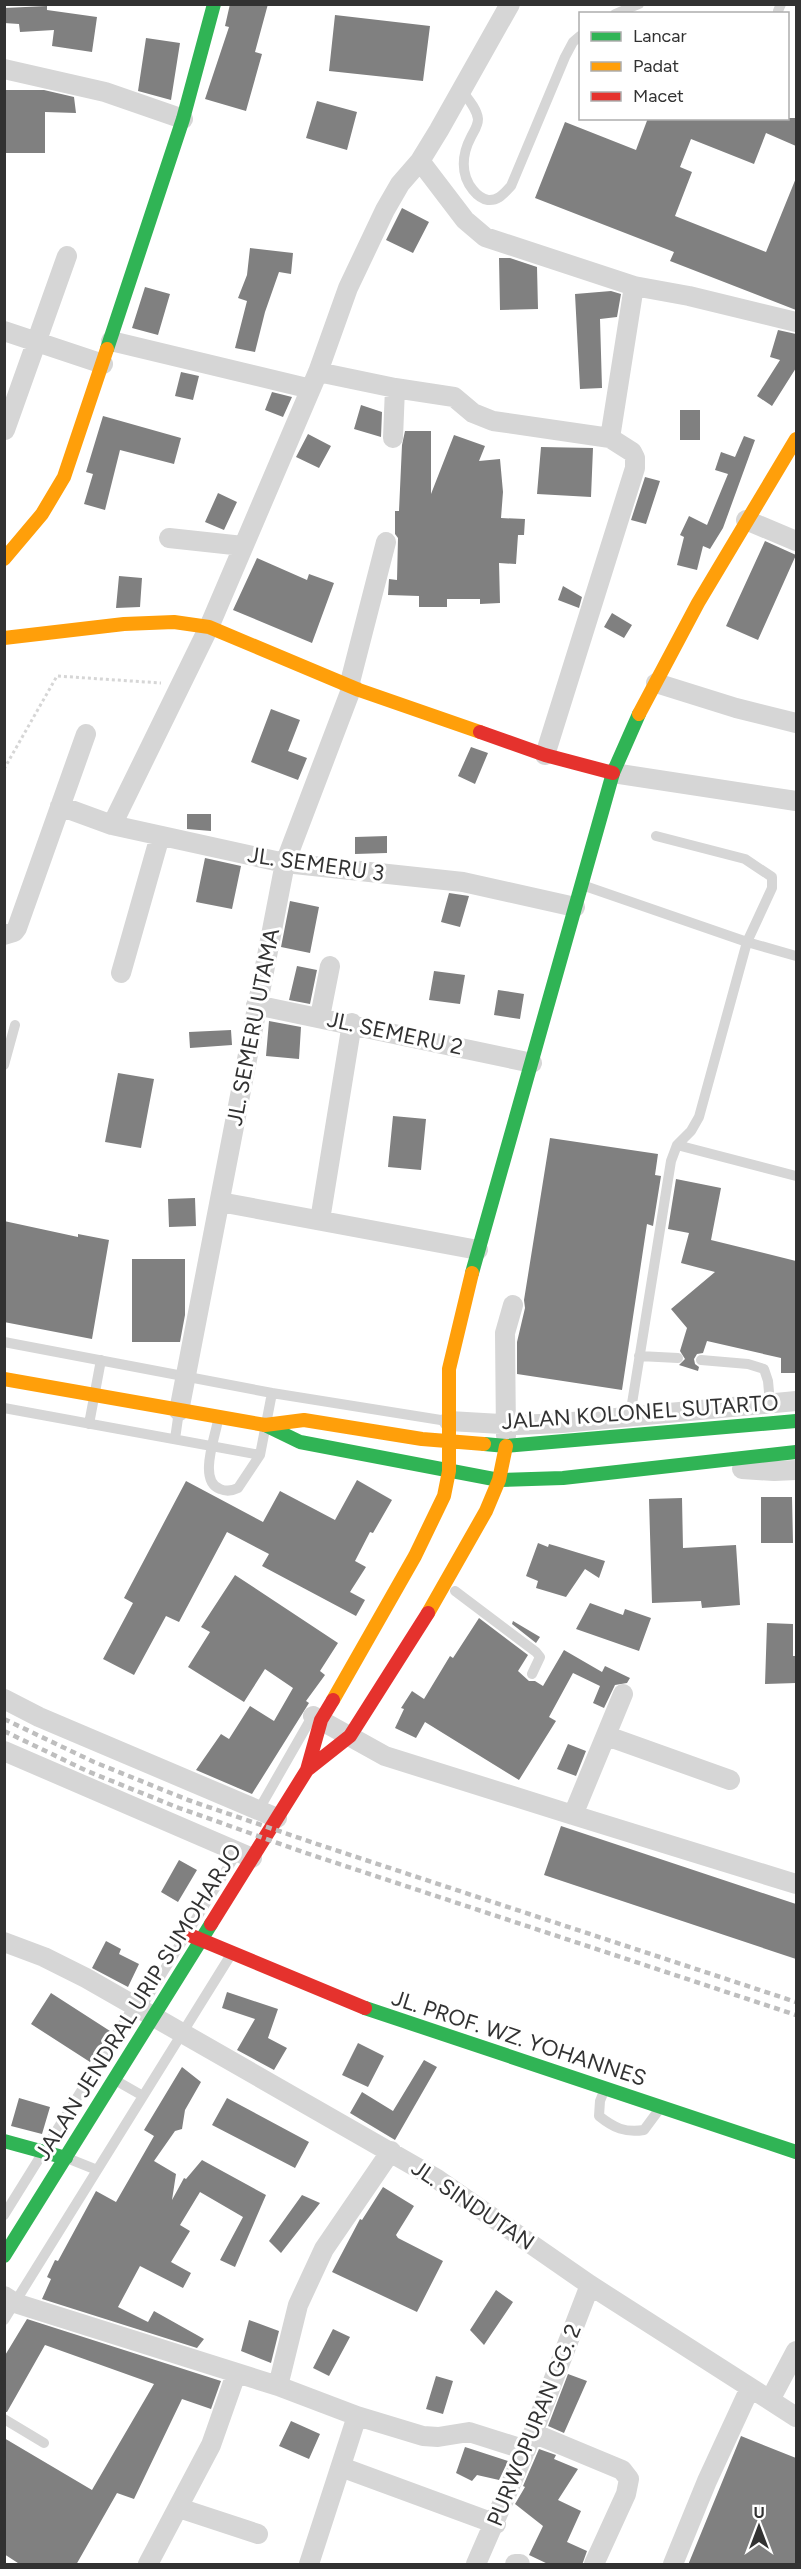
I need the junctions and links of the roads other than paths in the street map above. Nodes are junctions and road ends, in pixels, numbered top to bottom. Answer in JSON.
{"nodes":[{"id":1,"x":214,"y":4,"type":"edge"},
{"id":2,"x":510,"y":4,"type":"edge"},
{"id":3,"x":639,"y":4,"type":"edge"},
{"id":4,"x":620,"y":12,"type":"edge"},
{"id":5,"x":579,"y":37,"type":"edge"},
{"id":6,"x":4,"y":69,"type":"edge"},
{"id":7,"x":462,"y":91,"type":"junction"},
{"id":8,"x":183,"y":119,"type":"junction"},
{"id":9,"x":420,"y":161,"type":"junction"},
{"id":10,"x":67,"y":256,"type":"dead end"},
{"id":11,"x":634,"y":286,"type":"junction"},
{"id":12,"x":796,"y":322,"type":"edge"},
{"id":13,"x":4,"y":331,"type":"edge"},
{"id":14,"x":111,"y":341,"type":"junction"},
{"id":15,"x":38,"y":342,"type":"junction"},
{"id":16,"x":103,"y":364,"type":"junction"},
{"id":17,"x":315,"y":380,"type":"junction"},
{"id":18,"x":395,"y":388,"type":"junction"},
{"id":19,"x":5,"y":430,"type":"edge"},
{"id":20,"x":393,"y":438,"type":"dead end"},
{"id":21,"x":610,"y":438,"type":"junction"},
{"id":22,"x":796,"y":439,"type":"edge"},
{"id":23,"x":746,"y":520,"type":"junction"},
{"id":24,"x":169,"y":538,"type":"dead end"},
{"id":25,"x":796,"y":541,"type":"edge"},
{"id":26,"x":387,"y":542,"type":"dead end"},
{"id":27,"x":243,"y":546,"type":"junction"},
{"id":28,"x":4,"y":559,"type":"edge"},
{"id":29,"x":209,"y":627,"type":"junction"},
{"id":30,"x":4,"y":638,"type":"edge"},
{"id":31,"x":656,"y":683,"type":"junction"},
{"id":32,"x":351,"y":686,"type":"junction"},
{"id":33,"x":796,"y":723,"type":"edge"},
{"id":34,"x":86,"y":734,"type":"dead end"},
{"id":35,"x":545,"y":755,"type":"junction"},
{"id":36,"x":613,"y":773,"type":"junction"},
{"id":37,"x":796,"y":801,"type":"edge"},
{"id":38,"x":60,"y":806,"type":"junction"},
{"id":39,"x":112,"y":825,"type":"junction"},
{"id":40,"x":160,"y":836,"type":"junction"},
{"id":41,"x":656,"y":836,"type":"dead end"},
{"id":42,"x":285,"y":863,"type":"junction"},
{"id":43,"x":582,"y":885,"type":"junction"},
{"id":44,"x":575,"y":907,"type":"junction"},
{"id":45,"x":4,"y":935,"type":"edge"},
{"id":46,"x":747,"y":942,"type":"junction"},
{"id":47,"x":796,"y":956,"type":"edge"},
{"id":48,"x":330,"y":966,"type":"dead end"},
{"id":49,"x":122,"y":973,"type":"dead end"},
{"id":50,"x":256,"y":1005,"type":"junction"},
{"id":51,"x":320,"y":1017,"type":"junction"},
{"id":52,"x":352,"y":1023,"type":"junction"},
{"id":53,"x":15,"y":1025,"type":"dead end"},
{"id":54,"x":532,"y":1063,"type":"junction"},
{"id":55,"x":4,"y":1065,"type":"edge"},
{"id":56,"x":677,"y":1145,"type":"junction"},
{"id":57,"x":796,"y":1176,"type":"edge"},
{"id":58,"x":220,"y":1202,"type":"junction"},
{"id":59,"x":320,"y":1220,"type":"junction"},
{"id":60,"x":478,"y":1250,"type":"junction"},
{"id":61,"x":513,"y":1305,"type":"dead end"},
{"id":62,"x":4,"y":1342,"type":"edge"},
{"id":63,"x":639,"y":1356,"type":"junction"},
{"id":64,"x":678,"y":1358,"type":"dead end"},
{"id":65,"x":101,"y":1360,"type":"junction"},
{"id":66,"x":701,"y":1360,"type":"dead end"},
{"id":67,"x":187,"y":1376,"type":"junction"},
{"id":68,"x":4,"y":1379,"type":"edge"},
{"id":69,"x":272,"y":1393,"type":"junction"},
{"id":70,"x":95,"y":1395,"type":"junction"},
{"id":71,"x":796,"y":1401,"type":"edge"},
{"id":72,"x":770,"y":1403,"type":"junction"},
{"id":73,"x":4,"y":1408,"type":"edge"},
{"id":74,"x":179,"y":1411,"type":"junction"},
{"id":75,"x":630,"y":1416,"type":"junction"},
{"id":76,"x":219,"y":1417,"type":"junction"},
{"id":77,"x":449,"y":1421,"type":"junction"},
{"id":78,"x":796,"y":1421,"type":"edge"},
{"id":79,"x":89,"y":1424,"type":"junction"},
{"id":80,"x":265,"y":1425,"type":"junction"},
{"id":81,"x":507,"y":1425,"type":"junction"},
{"id":82,"x":175,"y":1439,"type":"junction"},
{"id":83,"x":450,"y":1442,"type":"junction"},
{"id":84,"x":213,"y":1446,"type":"junction"},
{"id":85,"x":506,"y":1446,"type":"junction"},
{"id":86,"x":796,"y":1452,"type":"edge"},
{"id":87,"x":628,"y":1453,"type":"junction"},
{"id":88,"x":260,"y":1455,"type":"junction"},
{"id":89,"x":683,"y":1464,"type":"junction"},
{"id":90,"x":796,"y":1470,"type":"edge"},
{"id":91,"x":449,"y":1471,"type":"junction"},
{"id":92,"x":499,"y":1480,"type":"junction"},
{"id":93,"x":448,"y":1597,"type":"junction"},
{"id":94,"x":357,"y":1649,"type":"junction"},
{"id":95,"x":410,"y":1652,"type":"junction"},
{"id":96,"x":396,"y":1673,"type":"junction"},
{"id":97,"x":531,"y":1674,"type":"dead end"},
{"id":98,"x":622,"y":1694,"type":"dead end"},
{"id":99,"x":4,"y":1699,"type":"edge"},
{"id":100,"x":317,"y":1718,"type":"junction"},
{"id":101,"x":607,"y":1736,"type":"junction"},
{"id":102,"x":354,"y":1738,"type":"junction"},
{"id":103,"x":4,"y":1751,"type":"edge"},
{"id":104,"x":307,"y":1770,"type":"junction"},
{"id":105,"x":730,"y":1780,"type":"dead end"},
{"id":106,"x":258,"y":1811,"type":"junction"},
{"id":107,"x":573,"y":1815,"type":"junction"},
{"id":108,"x":277,"y":1818,"type":"junction"},
{"id":109,"x":245,"y":1854,"type":"junction"},
{"id":110,"x":796,"y":1884,"type":"edge"},
{"id":111,"x":215,"y":1888,"type":"junction"},
{"id":112,"x":230,"y":1894,"type":"junction"},
{"id":113,"x":187,"y":1934,"type":"junction"},
{"id":114,"x":202,"y":1939,"type":"junction"},
{"id":115,"x":4,"y":1942,"type":"edge"},
{"id":116,"x":232,"y":1953,"type":"junction"},
{"id":117,"x":143,"y":2011,"type":"junction"},
{"id":118,"x":183,"y":2033,"type":"junction"},
{"id":119,"x":96,"y":2068,"type":"junction"},
{"id":120,"x":114,"y":2080,"type":"junction"},
{"id":121,"x":606,"y":2088,"type":"junction"},
{"id":122,"x":143,"y":2096,"type":"junction"},
{"id":123,"x":661,"y":2107,"type":"junction"},
{"id":124,"x":4,"y":2141,"type":"edge"},
{"id":125,"x":390,"y":2151,"type":"junction"},
{"id":126,"x":43,"y":2152,"type":"junction"},
{"id":127,"x":796,"y":2152,"type":"edge"},
{"id":128,"x":66,"y":2158,"type":"junction"},
{"id":129,"x":97,"y":2170,"type":"junction"},
{"id":130,"x":4,"y":2215,"type":"edge"},
{"id":131,"x":4,"y":2256,"type":"edge"},
{"id":132,"x":590,"y":2285,"type":"junction"},
{"id":133,"x":10,"y":2300,"type":"edge"},
{"id":134,"x":4,"y":2320,"type":"edge"},
{"id":135,"x":796,"y":2351,"type":"edge"},
{"id":136,"x":236,"y":2374,"type":"junction"},
{"id":137,"x":278,"y":2386,"type":"junction"},
{"id":138,"x":750,"y":2388,"type":"junction"},
{"id":139,"x":770,"y":2400,"type":"junction"},
{"id":140,"x":357,"y":2416,"type":"junction"},
{"id":141,"x":796,"y":2417,"type":"edge"},
{"id":142,"x":4,"y":2419,"type":"edge"},
{"id":143,"x":530,"y":2442,"type":"junction"},
{"id":144,"x":44,"y":2443,"type":"dead end"},
{"id":145,"x":341,"y":2467,"type":"junction"},
{"id":146,"x":179,"y":2508,"type":"junction"},
{"id":147,"x":496,"y":2524,"type":"junction"},
{"id":148,"x":258,"y":2534,"type":"dead end"},
{"id":149,"x":148,"y":2565,"type":"edge"},
{"id":150,"x":309,"y":2565,"type":"edge"},
{"id":151,"x":476,"y":2565,"type":"edge"},
{"id":152,"x":594,"y":2565,"type":"edge"},
{"id":153,"x":673,"y":2565,"type":"edge"}],
"edges":[{"from":1,"to":8,"type":"main road"},
{"from":2,"to":7,"type":"street"},
{"from":3,"to":4,"type":"lane"},
{"from":5,"to":7,"type":"lane"},
{"from":6,"to":8,"type":"street"},
{"from":7,"to":9,"type":"street"},
{"from":8,"to":14,"type":"main road"},
{"from":9,"to":11,"type":"street"},
{"from":9,"to":17,"type":"street"},
{"from":10,"to":15,"type":"street"},
{"from":11,"to":12,"type":"street"},
{"from":11,"to":21,"type":"street"},
{"from":13,"to":15,"type":"street"},
{"from":14,"to":16,"type":"main road"},
{"from":14,"to":17,"type":"street"},
{"from":15,"to":16,"type":"street"},
{"from":15,"to":19,"type":"street"},
{"from":16,"to":28,"type":"main road"},
{"from":17,"to":18,"type":"street"},
{"from":17,"to":27,"type":"street"},
{"from":18,"to":20,"type":"street"},
{"from":18,"to":21,"type":"street"},
{"from":21,"to":35,"type":"street"},
{"from":22,"to":23,"type":"main road","name":"JALAN JENDRAL URIP SUMOHARJO"},
{"from":23,"to":25,"type":"street"},
{"from":23,"to":31,"type":"main road","name":"JALAN JENDRAL URIP SUMOHARJO"},
{"from":24,"to":27,"type":"street"},
{"from":26,"to":32,"type":"street","name":"JL. SEMERU UTAMA"},
{"from":27,"to":29,"type":"street"},
{"from":29,"to":30,"type":"main road"},
{"from":29,"to":32,"type":"main road"},
{"from":29,"to":39,"type":"street"},
{"from":31,"to":33,"type":"street"},
{"from":31,"to":36,"type":"main road","name":"JALAN JENDRAL URIP SUMOHARJO"},
{"from":32,"to":35,"type":"main road"},
{"from":32,"to":42,"type":"street","name":"JL. SEMERU UTAMA"},
{"from":34,"to":38,"type":"street"},
{"from":35,"to":36,"type":"main road"},
{"from":36,"to":37,"type":"street"},
{"from":36,"to":43,"type":"main road","name":"JALAN JENDRAL URIP SUMOHARJO"},
{"from":38,"to":39,"type":"street","name":"JL. SEMERU 3"},
{"from":38,"to":45,"type":"street"},
{"from":39,"to":40,"type":"street","name":"JL. SEMERU 3"},
{"from":40,"to":42,"type":"street","name":"JL. SEMERU 3"},
{"from":40,"to":49,"type":"street"},
{"from":41,"to":46,"type":"lane"},
{"from":42,"to":44,"type":"street","name":"JL. SEMERU 3"},
{"from":42,"to":50,"type":"street","name":"JL. SEMERU UTAMA"},
{"from":43,"to":44,"type":"main road","name":"JALAN JENDRAL URIP SUMOHARJO"},
{"from":43,"to":46,"type":"lane"},
{"from":44,"to":54,"type":"main road","name":"JALAN JENDRAL URIP SUMOHARJO"},
{"from":46,"to":47,"type":"lane"},
{"from":46,"to":56,"type":"lane"},
{"from":48,"to":51,"type":"street"},
{"from":50,"to":51,"type":"street","name":"JL. SEMERU 2"},
{"from":50,"to":58,"type":"street","name":"JL. SEMERU UTAMA"},
{"from":51,"to":52,"type":"street","name":"JL. SEMERU 2"},
{"from":52,"to":54,"type":"street","name":"JL. SEMERU 2"},
{"from":52,"to":59,"type":"street"},
{"from":53,"to":55,"type":"lane"},
{"from":54,"to":60,"type":"main road","name":"JALAN JENDRAL URIP SUMOHARJO"},
{"from":56,"to":57,"type":"lane"},
{"from":56,"to":63,"type":"lane"},
{"from":58,"to":59,"type":"street"},
{"from":58,"to":67,"type":"street","name":"JL. SEMERU UTAMA"},
{"from":59,"to":60,"type":"street"},
{"from":60,"to":77,"type":"main road","name":"JALAN JENDRAL URIP SUMOHARJO"},
{"from":61,"to":81,"type":"street"},
{"from":62,"to":65,"type":"lane"},
{"from":63,"to":64,"type":"lane"},
{"from":63,"to":75,"type":"lane"},
{"from":65,"to":67,"type":"lane"},
{"from":65,"to":70,"type":"lane"},
{"from":66,"to":72,"type":"lane"},
{"from":67,"to":69,"type":"lane"},
{"from":67,"to":74,"type":"street","name":"JL. SEMERU UTAMA"},
{"from":68,"to":70,"type":"main road"},
{"from":69,"to":77,"type":"lane"},
{"from":69,"to":80,"type":"lane"},
{"from":70,"to":74,"type":"main road"},
{"from":70,"to":79,"type":"lane"},
{"from":71,"to":72,"type":"street"},
{"from":72,"to":75,"type":"street"},
{"from":73,"to":79,"type":"lane"},
{"from":74,"to":76,"type":"main road"},
{"from":74,"to":82,"type":"lane"},
{"from":75,"to":81,"type":"street"},
{"from":75,"to":87,"type":"street"},
{"from":76,"to":80,"type":"main road"},
{"from":76,"to":84,"type":"lane"},
{"from":77,"to":81,"type":"street"},
{"from":77,"to":83,"type":"main road","name":"JALAN JENDRAL URIP SUMOHARJO"},
{"from":78,"to":87,"type":"main road","name":"JALAN KOLONEL SUTARTO"},
{"from":79,"to":82,"type":"lane"},
{"from":80,"to":83,"type":"main road","name":"JALAN KOLONEL SUTARTO"},
{"from":80,"to":88,"type":"lane"},
{"from":80,"to":91,"type":"main road","name":"JALAN KOLONEL SUTARTO"},
{"from":81,"to":85,"type":"street"},
{"from":82,"to":84,"type":"lane"},
{"from":83,"to":85,"type":"main road","name":"JALAN KOLONEL SUTARTO"},
{"from":83,"to":91,"type":"main road","name":"JALAN JENDRAL URIP SUMOHARJO"},
{"from":84,"to":88,"type":"lane"},
{"from":84,"to":88,"type":"lane"},
{"from":85,"to":87,"type":"main road","name":"JALAN KOLONEL SUTARTO"},
{"from":85,"to":92,"type":"main road","name":"JALAN JENDRAL URIP SUMOHARJO"},
{"from":86,"to":89,"type":"main road","name":"JALAN KOLONEL SUTARTO"},
{"from":87,"to":89,"type":"main road","name":"JALAN KOLONEL SUTARTO"},
{"from":87,"to":92,"type":"main road","name":"JALAN KOLONEL SUTARTO"},
{"from":89,"to":90,"type":"street"},
{"from":91,"to":92,"type":"main road","name":"JALAN KOLONEL SUTARTO"},
{"from":91,"to":94,"type":"main road","name":"JALAN JENDRAL URIP SUMOHARJO"},
{"from":92,"to":93,"type":"main road","name":"JALAN JENDRAL URIP SUMOHARJO"},
{"from":93,"to":95,"type":"main road","name":"JALAN JENDRAL URIP SUMOHARJO"},
{"from":93,"to":95,"type":"lane"},
{"from":93,"to":97,"type":"lane"},
{"from":94,"to":96,"type":"main road"},
{"from":94,"to":100,"type":"main road","name":"JALAN JENDRAL URIP SUMOHARJO"},
{"from":95,"to":96,"type":"main road","name":"JALAN JENDRAL URIP SUMOHARJO"},
{"from":96,"to":102,"type":"main road","name":"JALAN JENDRAL URIP SUMOHARJO"},
{"from":98,"to":101,"type":"street"},
{"from":99,"to":106,"type":"street"},
{"from":100,"to":102,"type":"street"},
{"from":100,"to":104,"type":"main road","name":"JALAN JENDRAL URIP SUMOHARJO"},
{"from":100,"to":106,"type":"lane"},
{"from":101,"to":105,"type":"street"},
{"from":101,"to":107,"type":"street"},
{"from":102,"to":104,"type":"main road","name":"JALAN JENDRAL URIP SUMOHARJO"},
{"from":102,"to":107,"type":"street"},
{"from":103,"to":109,"type":"street"},
{"from":104,"to":108,"type":"main road","name":"JALAN JENDRAL URIP SUMOHARJO"},
{"from":106,"to":108,"type":"street"},
{"from":107,"to":110,"type":"street"},
{"from":108,"to":109,"type":"main road","name":"JALAN JENDRAL URIP SUMOHARJO"},
{"from":109,"to":111,"type":"lane"},
{"from":109,"to":112,"type":"main road","name":"JALAN JENDRAL URIP SUMOHARJO"},
{"from":111,"to":112,"type":"lane"},
{"from":111,"to":113,"type":"lane"},
{"from":112,"to":114,"type":"main road","name":"JALAN JENDRAL URIP SUMOHARJO"},
{"from":113,"to":114,"type":"main road","name":"JL. PROF. WZ. YOHANNES"},
{"from":113,"to":117,"type":"lane"},
{"from":114,"to":116,"type":"main road","name":"JL. PROF. WZ. YOHANNES"},
{"from":114,"to":117,"type":"main road","name":"JALAN JENDRAL URIP SUMOHARJO"},
{"from":115,"to":117,"type":"street","name":"JL. SINDUTAN"},
{"from":116,"to":118,"type":"lane"},
{"from":116,"to":121,"type":"main road","name":"JL. PROF. WZ. YOHANNES"},
{"from":117,"to":118,"type":"street","name":"JL. SINDUTAN"},
{"from":117,"to":119,"type":"lane"},
{"from":117,"to":120,"type":"main road","name":"JALAN JENDRAL URIP SUMOHARJO"},
{"from":118,"to":122,"type":"lane"},
{"from":118,"to":125,"type":"street","name":"JL. SINDUTAN"},
{"from":119,"to":120,"type":"lane"},
{"from":119,"to":126,"type":"lane"},
{"from":120,"to":122,"type":"lane"},
{"from":120,"to":128,"type":"main road","name":"JALAN JENDRAL URIP SUMOHARJO"},
{"from":121,"to":123,"type":"main road","name":"JL. PROF. WZ. YOHANNES"},
{"from":121,"to":123,"type":"lane"},
{"from":122,"to":129,"type":"lane"},
{"from":123,"to":127,"type":"main road","name":"JL. PROF. WZ. YOHANNES"},
{"from":124,"to":126,"type":"main road"},
{"from":125,"to":132,"type":"street","name":"JL. SINDUTAN"},
{"from":125,"to":137,"type":"street"},
{"from":126,"to":128,"type":"main road"},
{"from":126,"to":130,"type":"lane"},
{"from":128,"to":129,"type":"lane"},
{"from":128,"to":131,"type":"main road","name":"JALAN JENDRAL URIP SUMOHARJO"},
{"from":129,"to":133,"type":"lane"},
{"from":132,"to":138,"type":"street","name":"JL. SINDUTAN"},
{"from":132,"to":143,"type":"street","name":"PURWOPURAN GG. 2"},
{"from":133,"to":134,"type":"lane"},
{"from":133,"to":136,"type":"street"},
{"from":135,"to":139,"type":"street"},
{"from":136,"to":137,"type":"street"},
{"from":136,"to":146,"type":"street"},
{"from":137,"to":140,"type":"street"},
{"from":138,"to":139,"type":"street","name":"JL. SINDUTAN"},
{"from":138,"to":153,"type":"street"},
{"from":139,"to":141,"type":"street","name":"JL. SINDUTAN"},
{"from":140,"to":143,"type":"street"},
{"from":140,"to":145,"type":"street"},
{"from":142,"to":144,"type":"lane"},
{"from":143,"to":147,"type":"street","name":"PURWOPURAN GG. 2"},
{"from":143,"to":152,"type":"street"},
{"from":145,"to":147,"type":"street"},
{"from":145,"to":150,"type":"street"},
{"from":146,"to":148,"type":"street"},
{"from":146,"to":149,"type":"street"},
{"from":147,"to":151,"type":"street","name":"PURWOPURAN GG. 2"}]}
